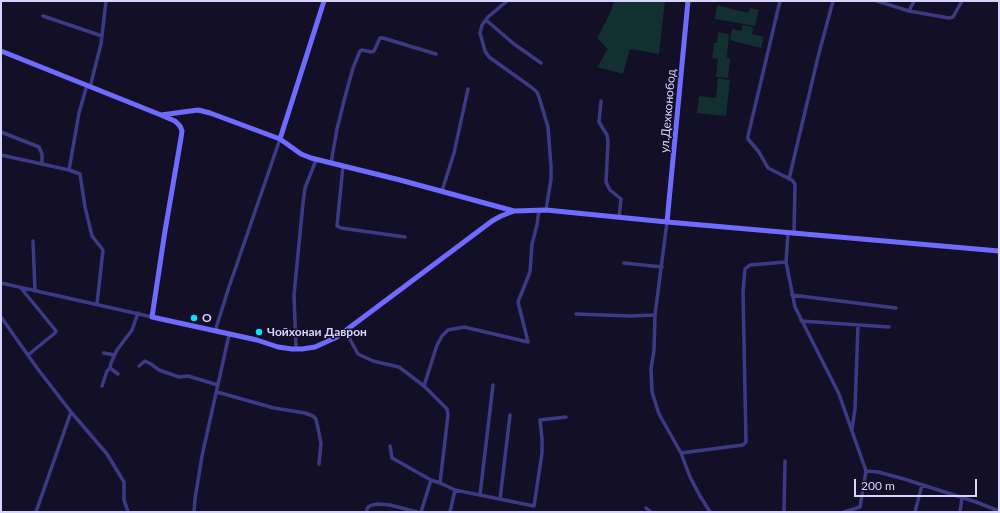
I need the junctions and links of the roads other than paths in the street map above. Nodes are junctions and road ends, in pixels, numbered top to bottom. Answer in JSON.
{"nodes":[{"id":1,"x":106,"y":1,"type":"edge"},
{"id":2,"x":324,"y":1,"type":"edge"},
{"id":3,"x":507,"y":1,"type":"edge"},
{"id":4,"x":688,"y":1,"type":"edge"},
{"id":5,"x":780,"y":1,"type":"edge"},
{"id":6,"x":834,"y":1,"type":"edge"},
{"id":7,"x":877,"y":1,"type":"edge"},
{"id":8,"x":914,"y":1,"type":"edge"},
{"id":9,"x":962,"y":1,"type":"edge"},
{"id":10,"x":910,"y":11,"type":"junction"},
{"id":11,"x":43,"y":16,"type":"dead end"},
{"id":12,"x":486,"y":20,"type":"junction"},
{"id":13,"x":102,"y":36,"type":"junction"},
{"id":14,"x":1,"y":51,"type":"edge"},
{"id":15,"x":436,"y":54,"type":"dead end"},
{"id":16,"x":540,"y":63,"type":"dead end"},
{"id":17,"x":88,"y":86,"type":"junction"},
{"id":18,"x":468,"y":90,"type":"dead end"},
{"id":19,"x":601,"y":101,"type":"dead end"},
{"id":20,"x":161,"y":115,"type":"junction"},
{"id":21,"x":1,"y":132,"type":"edge"},
{"id":22,"x":280,"y":139,"type":"junction"},
{"id":23,"x":1,"y":155,"type":"edge"},
{"id":24,"x":316,"y":160,"type":"junction"},
{"id":25,"x":331,"y":163,"type":"junction"},
{"id":26,"x":42,"y":164,"type":"junction"},
{"id":27,"x":343,"y":166,"type":"junction"},
{"id":28,"x":69,"y":170,"type":"junction"},
{"id":29,"x":789,"y":179,"type":"junction"},
{"id":30,"x":442,"y":191,"type":"junction"},
{"id":31,"x":539,"y":210,"type":"junction"},
{"id":32,"x":546,"y":210,"type":"junction"},
{"id":33,"x":514,"y":211,"type":"junction"},
{"id":34,"x":619,"y":218,"type":"junction"},
{"id":35,"x":667,"y":222,"type":"junction"},
{"id":36,"x":791,"y":233,"type":"junction"},
{"id":37,"x":404,"y":237,"type":"dead end"},
{"id":38,"x":33,"y":241,"type":"dead end"},
{"id":39,"x":999,"y":251,"type":"edge"},
{"id":40,"x":786,"y":262,"type":"junction"},
{"id":41,"x":624,"y":263,"type":"dead end"},
{"id":42,"x":662,"y":267,"type":"junction"},
{"id":43,"x":1,"y":283,"type":"edge"},
{"id":44,"x":20,"y":287,"type":"junction"},
{"id":45,"x":35,"y":291,"type":"junction"},
{"id":46,"x":792,"y":295,"type":"junction"},
{"id":47,"x":97,"y":304,"type":"junction"},
{"id":48,"x":896,"y":308,"type":"dead end"},
{"id":49,"x":138,"y":313,"type":"junction"},
{"id":50,"x":576,"y":314,"type":"dead end"},
{"id":51,"x":655,"y":315,"type":"junction"},
{"id":52,"x":1,"y":317,"type":"edge"},
{"id":53,"x":152,"y":317,"type":"junction"},
{"id":54,"x":801,"y":321,"type":"junction"},
{"id":55,"x":858,"y":325,"type":"junction"},
{"id":56,"x":889,"y":327,"type":"dead end"},
{"id":57,"x":215,"y":331,"type":"junction"},
{"id":58,"x":346,"y":332,"type":"junction"},
{"id":59,"x":229,"y":335,"type":"junction"},
{"id":60,"x":296,"y":349,"type":"junction"},
{"id":61,"x":104,"y":353,"type":"dead end"},
{"id":62,"x":28,"y":355,"type":"junction"},
{"id":63,"x":114,"y":355,"type":"junction"},
{"id":64,"x":139,"y":366,"type":"dead end"},
{"id":65,"x":110,"y":368,"type":"junction"},
{"id":66,"x":118,"y":374,"type":"dead end"},
{"id":67,"x":218,"y":385,"type":"junction"},
{"id":68,"x":494,"y":385,"type":"dead end"},
{"id":69,"x":102,"y":386,"type":"dead end"},
{"id":70,"x":424,"y":386,"type":"junction"},
{"id":71,"x":217,"y":392,"type":"junction"},
{"id":72,"x":71,"y":412,"type":"junction"},
{"id":73,"x":510,"y":415,"type":"dead end"},
{"id":74,"x":566,"y":416,"type":"dead end"},
{"id":75,"x":852,"y":431,"type":"junction"},
{"id":76,"x":390,"y":446,"type":"dead end"},
{"id":77,"x":681,"y":453,"type":"junction"},
{"id":78,"x":786,"y":461,"type":"dead end"},
{"id":79,"x":319,"y":464,"type":"dead end"},
{"id":80,"x":866,"y":471,"type":"junction"},
{"id":81,"x":431,"y":480,"type":"junction"},
{"id":82,"x":440,"y":483,"type":"junction"},
{"id":83,"x":922,"y":485,"type":"junction"},
{"id":84,"x":455,"y":490,"type":"junction"},
{"id":85,"x":480,"y":495,"type":"junction"},
{"id":86,"x":962,"y":498,"type":"junction"},
{"id":87,"x":500,"y":499,"type":"junction"},
{"id":88,"x":646,"y":508,"type":"dead end"},
{"id":89,"x":999,"y":511,"type":"edge"},
{"id":90,"x":36,"y":512,"type":"edge"},
{"id":91,"x":128,"y":512,"type":"edge"},
{"id":92,"x":194,"y":512,"type":"edge"},
{"id":93,"x":366,"y":512,"type":"edge"},
{"id":94,"x":417,"y":512,"type":"edge"},
{"id":95,"x":421,"y":512,"type":"edge"},
{"id":96,"x":450,"y":512,"type":"edge"},
{"id":97,"x":651,"y":512,"type":"edge"},
{"id":98,"x":710,"y":512,"type":"edge"},
{"id":99,"x":784,"y":512,"type":"edge"},
{"id":100,"x":844,"y":512,"type":"edge"},
{"id":101,"x":915,"y":512,"type":"edge"},
{"id":102,"x":960,"y":512,"type":"edge"}],
"edges":[{"from":1,"to":13,"type":"street"},
{"from":2,"to":22,"type":"main road"},
{"from":3,"to":12,"type":"street"},
{"from":4,"to":35,"type":"main road","name":"ул.Дехконобод"},
{"from":5,"to":29,"type":"street"},
{"from":6,"to":29,"type":"street"},
{"from":7,"to":10,"type":"street"},
{"from":8,"to":10,"type":"street"},
{"from":9,"to":10,"type":"street"},
{"from":11,"to":13,"type":"street"},
{"from":12,"to":16,"type":"street"},
{"from":12,"to":32,"type":"street"},
{"from":13,"to":17,"type":"street"},
{"from":14,"to":17,"type":"main road"},
{"from":15,"to":25,"type":"street"},
{"from":17,"to":20,"type":"main road"},
{"from":17,"to":28,"type":"street"},
{"from":18,"to":30,"type":"street"},
{"from":19,"to":34,"type":"street"},
{"from":20,"to":22,"type":"main road"},
{"from":20,"to":53,"type":"main road"},
{"from":21,"to":26,"type":"street"},
{"from":22,"to":24,"type":"main road"},
{"from":22,"to":57,"type":"street"},
{"from":23,"to":26,"type":"street"},
{"from":24,"to":25,"type":"main road"},
{"from":24,"to":60,"type":"street"},
{"from":25,"to":27,"type":"main road"},
{"from":26,"to":28,"type":"street"},
{"from":27,"to":30,"type":"main road"},
{"from":27,"to":37,"type":"street"},
{"from":28,"to":47,"type":"street"},
{"from":29,"to":36,"type":"street"},
{"from":30,"to":33,"type":"main road"},
{"from":31,"to":32,"type":"main road"},
{"from":31,"to":33,"type":"main road"},
{"from":31,"to":70,"type":"street"},
{"from":32,"to":34,"type":"main road"},
{"from":33,"to":58,"type":"main road"},
{"from":34,"to":35,"type":"main road"},
{"from":35,"to":36,"type":"main road"},
{"from":35,"to":42,"type":"street"},
{"from":36,"to":39,"type":"main road"},
{"from":36,"to":40,"type":"street"},
{"from":38,"to":45,"type":"street"},
{"from":40,"to":46,"type":"street"},
{"from":40,"to":77,"type":"street"},
{"from":41,"to":42,"type":"street"},
{"from":42,"to":51,"type":"street"},
{"from":43,"to":44,"type":"street"},
{"from":44,"to":45,"type":"street"},
{"from":44,"to":62,"type":"street"},
{"from":45,"to":47,"type":"street"},
{"from":46,"to":48,"type":"street"},
{"from":46,"to":54,"type":"street"},
{"from":47,"to":49,"type":"street"},
{"from":49,"to":53,"type":"street"},
{"from":49,"to":63,"type":"street"},
{"from":50,"to":51,"type":"street"},
{"from":51,"to":77,"type":"street"},
{"from":52,"to":62,"type":"street"},
{"from":53,"to":57,"type":"main road"},
{"from":54,"to":55,"type":"street"},
{"from":54,"to":75,"type":"street"},
{"from":55,"to":56,"type":"street"},
{"from":55,"to":75,"type":"street"},
{"from":57,"to":59,"type":"main road"},
{"from":58,"to":60,"type":"main road"},
{"from":58,"to":70,"type":"street"},
{"from":59,"to":60,"type":"main road"},
{"from":59,"to":67,"type":"street"},
{"from":61,"to":63,"type":"street"},
{"from":62,"to":72,"type":"street"},
{"from":63,"to":65,"type":"street"},
{"from":64,"to":67,"type":"street"},
{"from":65,"to":66,"type":"street"},
{"from":65,"to":69,"type":"street"},
{"from":67,"to":71,"type":"street"},
{"from":68,"to":85,"type":"street"},
{"from":70,"to":82,"type":"street"},
{"from":71,"to":79,"type":"street"},
{"from":71,"to":92,"type":"street"},
{"from":72,"to":90,"type":"street"},
{"from":72,"to":91,"type":"street"},
{"from":73,"to":87,"type":"street"},
{"from":74,"to":87,"type":"street"},
{"from":75,"to":80,"type":"street"},
{"from":76,"to":81,"type":"street"},
{"from":77,"to":98,"type":"street"},
{"from":78,"to":99,"type":"street"},
{"from":80,"to":83,"type":"street"},
{"from":80,"to":100,"type":"street"},
{"from":81,"to":82,"type":"street"},
{"from":81,"to":95,"type":"street"},
{"from":82,"to":84,"type":"street"},
{"from":83,"to":86,"type":"street"},
{"from":83,"to":101,"type":"street"},
{"from":84,"to":85,"type":"street"},
{"from":84,"to":96,"type":"street"},
{"from":85,"to":87,"type":"street"},
{"from":86,"to":89,"type":"street"},
{"from":86,"to":102,"type":"street"},
{"from":88,"to":97,"type":"street"},
{"from":93,"to":94,"type":"street"}]}
